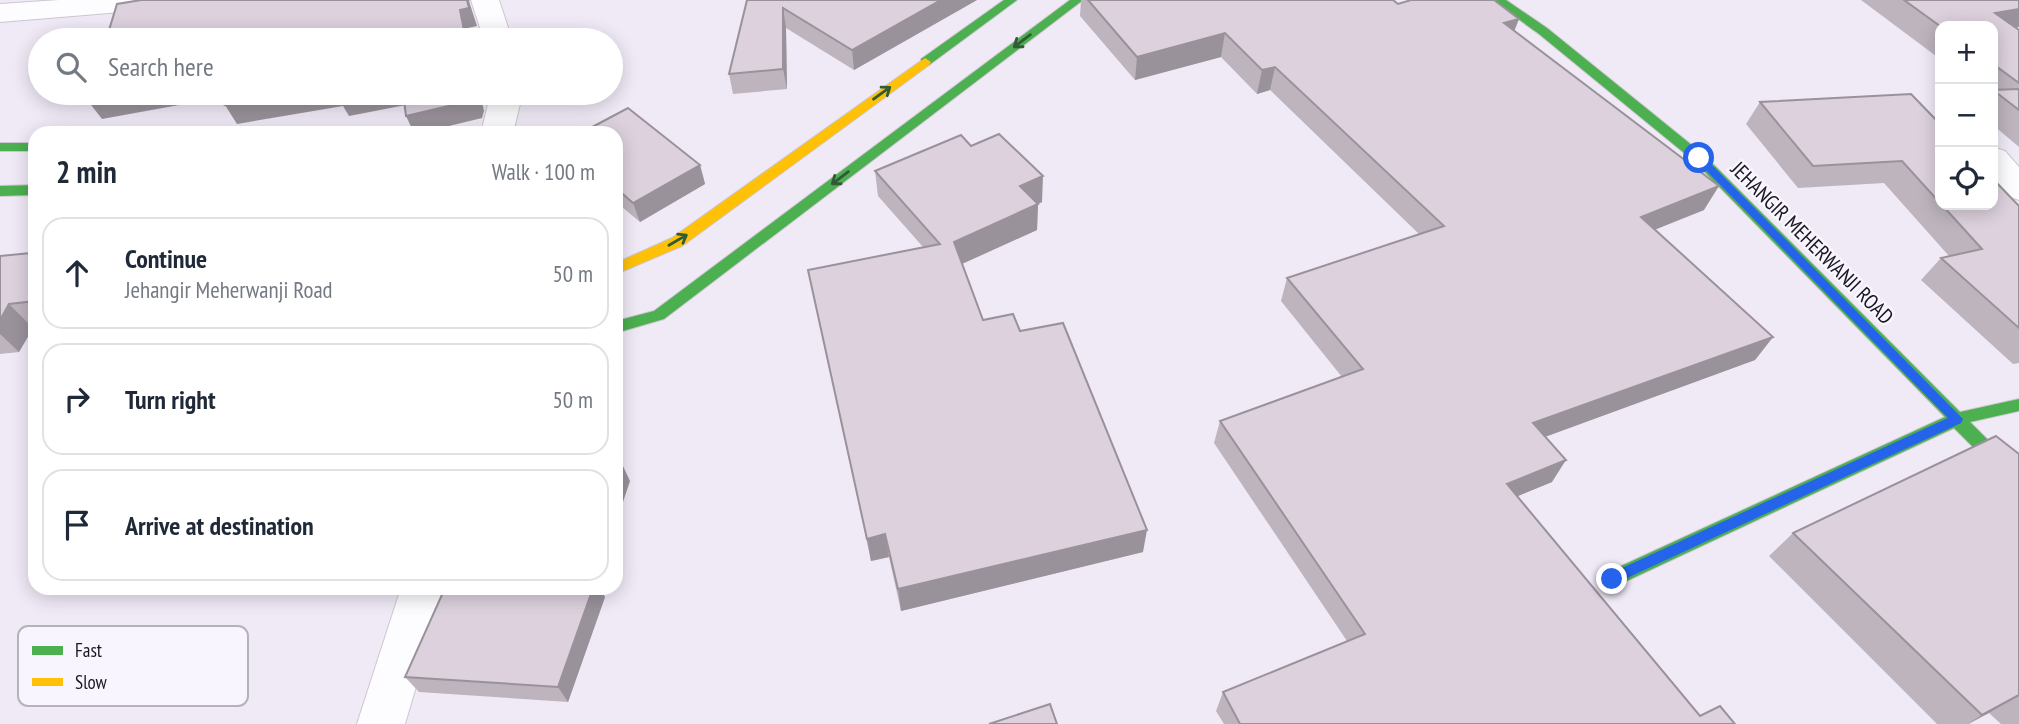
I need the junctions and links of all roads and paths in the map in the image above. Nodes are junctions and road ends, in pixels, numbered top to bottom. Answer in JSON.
{"nodes":[{"id":1,"x":170,"y":0,"type":"edge"},
{"id":2,"x":485,"y":0,"type":"edge"},
{"id":3,"x":1011,"y":0,"type":"edge"},
{"id":4,"x":1077,"y":0,"type":"edge"},
{"id":5,"x":1498,"y":0,"type":"edge"},
{"id":6,"x":0,"y":13,"type":"edge"},
{"id":7,"x":494,"y":28,"type":"edge"},
{"id":8,"x":504,"y":105,"type":"edge"},
{"id":9,"x":499,"y":126,"type":"edge"},
{"id":10,"x":28,"y":146,"type":"edge"},
{"id":11,"x":0,"y":147,"type":"edge"},
{"id":12,"x":1998,"y":164,"type":"edge"},
{"id":13,"x":2019,"y":189,"type":"edge"},
{"id":14,"x":28,"y":190,"type":"edge"},
{"id":15,"x":0,"y":191,"type":"edge"},
{"id":16,"x":623,"y":266,"type":"edge"},
{"id":17,"x":623,"y":325,"type":"edge"},
{"id":18,"x":2019,"y":405,"type":"edge"},
{"id":19,"x":1957,"y":419,"type":"junction"},
{"id":20,"x":2019,"y":475,"type":"edge"},
{"id":21,"x":1612,"y":579,"type":"dead end"},
{"id":22,"x":420,"y":595,"type":"edge"},
{"id":23,"x":381,"y":724,"type":"edge"}],
"edges":[{"from":1,"to":6,"type":"street"},
{"from":2,"to":7,"type":"street"},
{"from":16,"to":3,"type":"street","one_way":true},
{"from":4,"to":17,"type":"street","one_way":true},
{"from":5,"to":19,"type":"street","name":"JEHANGIR MEHERWANJI ROAD"},
{"from":8,"to":9,"type":"street"},
{"from":10,"to":11,"type":"street"},
{"from":12,"to":13,"type":"street"},
{"from":14,"to":15,"type":"street"},
{"from":18,"to":19,"type":"street"},
{"from":19,"to":20,"type":"street","name":"JEHANGIR MEHERWANJI ROAD"},
{"from":19,"to":21,"type":"street"},
{"from":22,"to":23,"type":"street"}]}
